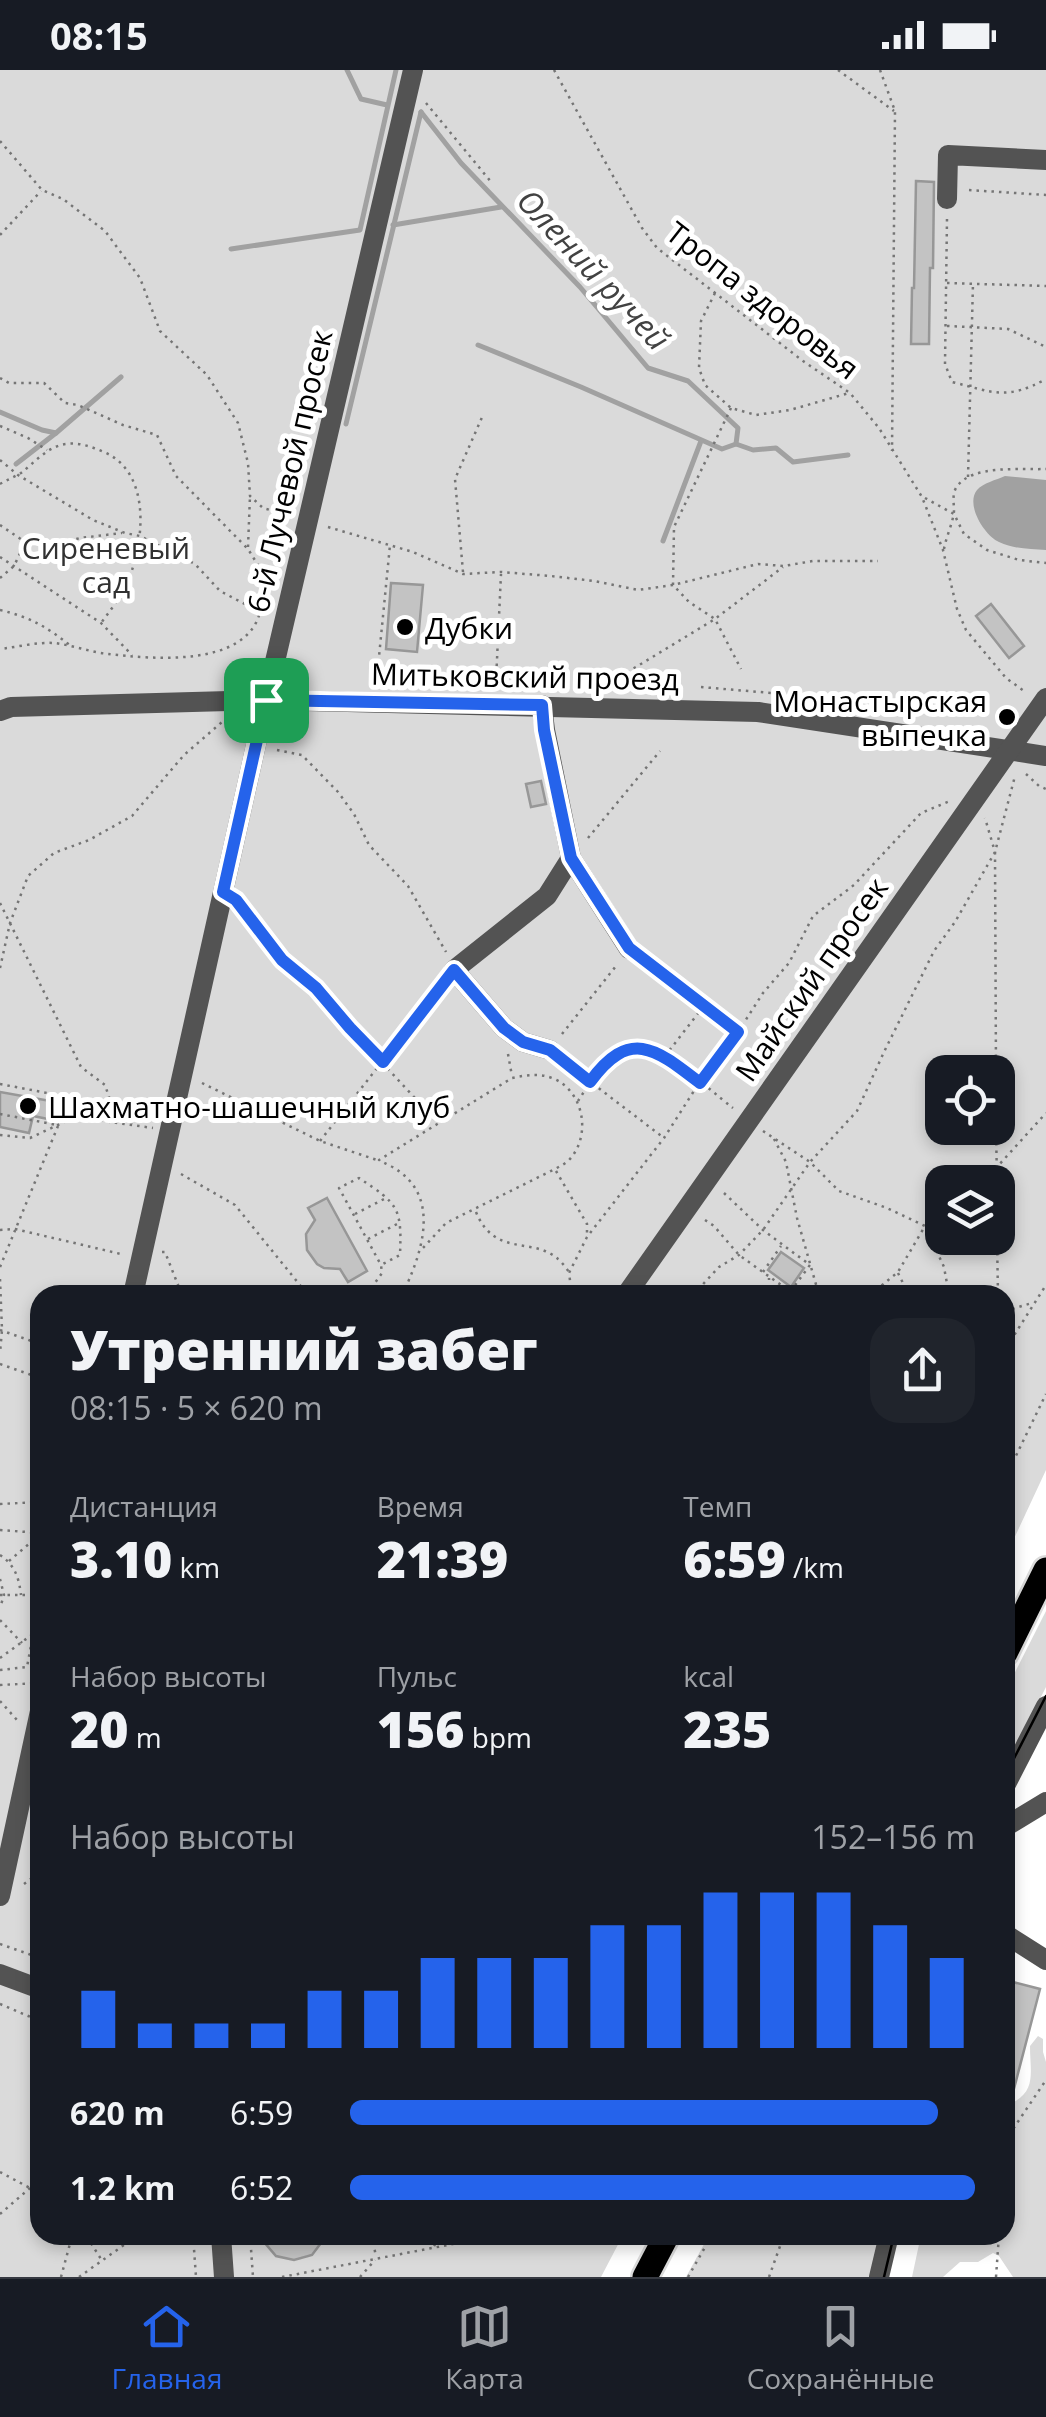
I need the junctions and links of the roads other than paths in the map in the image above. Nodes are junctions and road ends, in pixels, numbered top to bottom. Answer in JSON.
{"nodes":[{"id":1,"x":413,"y":70,"type":"edge"},
{"id":2,"x":1046,"y":160,"type":"edge"},
{"id":3,"x":947,"y":199,"type":"road end"},
{"id":4,"x":266,"y":700,"type":"junction"},
{"id":5,"x":1044,"y":701,"type":"edge"},
{"id":6,"x":542,"y":705,"type":"junction"},
{"id":7,"x":0,"y":711,"type":"edge"},
{"id":8,"x":1009,"y":750,"type":"junction"},
{"id":9,"x":1046,"y":756,"type":"edge"},
{"id":10,"x":571,"y":858,"type":"junction"},
{"id":11,"x":629,"y":948,"type":"road end"},
{"id":12,"x":550,"y":1050,"type":"road end"},
{"id":13,"x":134,"y":1285,"type":"edge"},
{"id":14,"x":633,"y":1285,"type":"edge"},
{"id":15,"x":1046,"y":1570,"type":"edge"},
{"id":16,"x":1015,"y":1633,"type":"edge"},
{"id":17,"x":1046,"y":1706,"type":"edge"},
{"id":18,"x":30,"y":1758,"type":"edge"},
{"id":19,"x":1015,"y":1766,"type":"edge"},
{"id":20,"x":1046,"y":1802,"type":"edge"},
{"id":21,"x":1015,"y":1821,"type":"edge"},
{"id":22,"x":0,"y":1896,"type":"edge"},
{"id":23,"x":1015,"y":1940,"type":"edge"},
{"id":24,"x":1046,"y":1960,"type":"edge"},
{"id":25,"x":0,"y":1974,"type":"edge"},
{"id":26,"x":30,"y":1985,"type":"edge"},
{"id":27,"x":222,"y":2245,"type":"edge"},
{"id":28,"x":662,"y":2245,"type":"edge"},
{"id":29,"x":887,"y":2245,"type":"edge"},
{"id":30,"x":224,"y":2277,"type":"edge"},
{"id":31,"x":645,"y":2277,"type":"edge"},
{"id":32,"x":880,"y":2277,"type":"edge"}],
"edges":[{"from":1,"to":4,"type":"street","name":"6-й Лучевой просек"},
{"from":2,"to":3,"type":"street"},
{"from":4,"to":6,"type":"street","name":"Митьковский проезд"},
{"from":4,"to":7,"type":"street","name":"Митьковский проезд"},
{"from":4,"to":13,"type":"street","name":"6-й Лучевой просек"},
{"from":5,"to":8,"type":"street","name":"Майский просек"},
{"from":6,"to":8,"type":"street","name":"Митьковский проезд"},
{"from":6,"to":10,"type":"street"},
{"from":8,"to":9,"type":"street","name":"Митьковский проезд"},
{"from":8,"to":14,"type":"street","name":"Майский просек"},
{"from":10,"to":11,"type":"street"},
{"from":10,"to":12,"type":"street"},
{"from":15,"to":16,"type":"main road"},
{"from":17,"to":19,"type":"street"},
{"from":18,"to":22,"type":"street"},
{"from":20,"to":21,"type":"street"},
{"from":23,"to":24,"type":"street"},
{"from":25,"to":26,"type":"street"},
{"from":27,"to":30,"type":"street"},
{"from":28,"to":31,"type":"main road"},
{"from":29,"to":32,"type":"street"}]}
